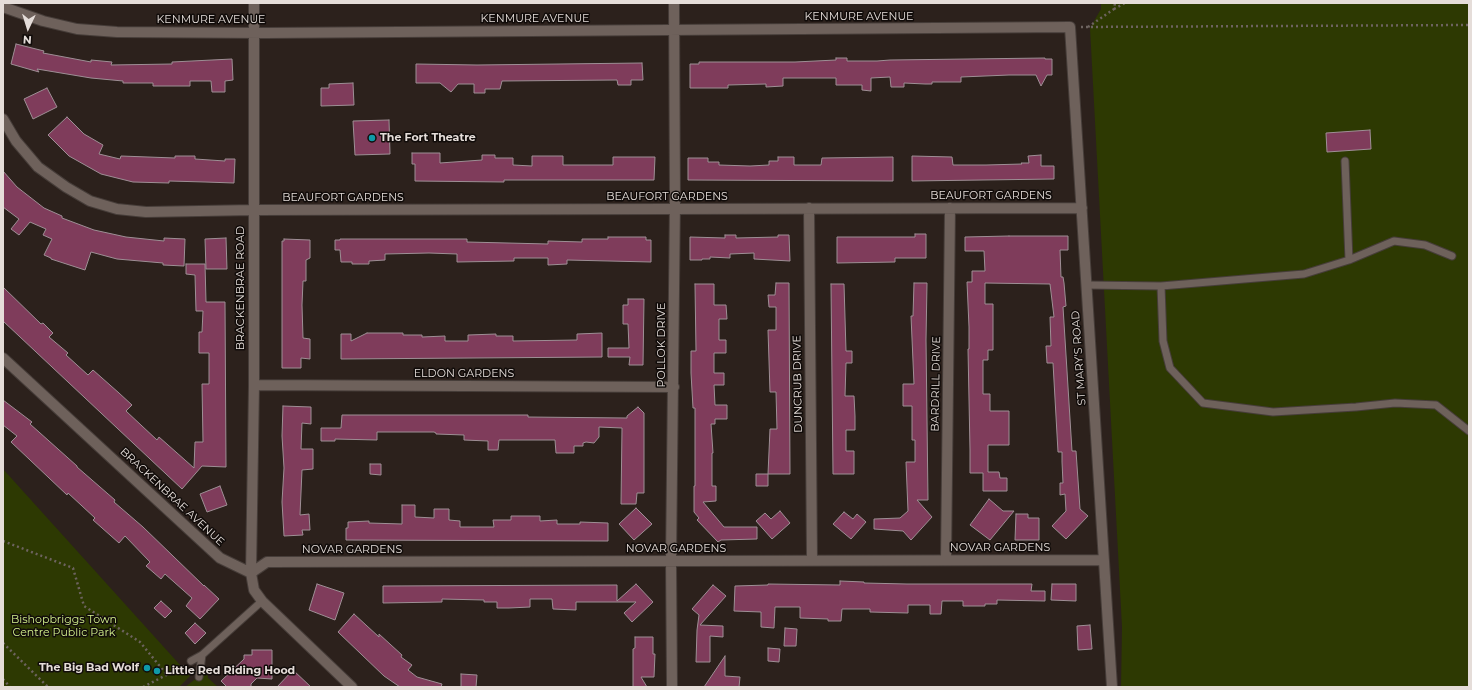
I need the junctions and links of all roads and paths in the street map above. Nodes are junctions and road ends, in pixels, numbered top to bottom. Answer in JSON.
{"nodes":[{"id":1,"x":254,"y":3,"type":"edge"},
{"id":2,"x":674,"y":3,"type":"edge"},
{"id":3,"x":1115,"y":3,"type":"edge"},
{"id":4,"x":1125,"y":3,"type":"edge"},
{"id":5,"x":4,"y":8,"type":"edge"},
{"id":6,"x":1114,"y":9,"type":"junction"},
{"id":7,"x":1469,"y":25,"type":"edge"},
{"id":8,"x":1070,"y":27,"type":"junction"},
{"id":9,"x":1088,"y":27,"type":"junction"},
{"id":10,"x":674,"y":30,"type":"junction"},
{"id":11,"x":254,"y":32,"type":"junction"},
{"id":12,"x":3,"y":119,"type":"edge"},
{"id":13,"x":1345,"y":161,"type":"dead end"},
{"id":14,"x":809,"y":208,"type":"junction"},
{"id":15,"x":950,"y":208,"type":"junction"},
{"id":16,"x":1082,"y":208,"type":"junction"},
{"id":17,"x":675,"y":209,"type":"junction"},
{"id":18,"x":253,"y":210,"type":"junction"},
{"id":19,"x":1452,"y":256,"type":"dead end"},
{"id":20,"x":1349,"y":260,"type":"junction"},
{"id":21,"x":1086,"y":285,"type":"junction"},
{"id":22,"x":1161,"y":286,"type":"junction"},
{"id":23,"x":3,"y":358,"type":"edge"},
{"id":24,"x":254,"y":384,"type":"junction"},
{"id":25,"x":674,"y":387,"type":"junction"},
{"id":26,"x":1469,"y":431,"type":"edge"},
{"id":27,"x":3,"y":541,"type":"edge"},
{"id":28,"x":812,"y":560,"type":"junction"},
{"id":29,"x":946,"y":560,"type":"junction"},
{"id":30,"x":1104,"y":560,"type":"junction"},
{"id":31,"x":671,"y":561,"type":"junction"},
{"id":32,"x":251,"y":573,"type":"junction"},
{"id":33,"x":262,"y":601,"type":"junction"},
{"id":34,"x":3,"y":643,"type":"edge"},
{"id":35,"x":202,"y":655,"type":"junction"},
{"id":36,"x":191,"y":662,"type":"joint"},
{"id":37,"x":167,"y":675,"type":"junction"},
{"id":38,"x":199,"y":677,"type":"dead end"},
{"id":39,"x":3,"y":679,"type":"edge"},
{"id":40,"x":10,"y":687,"type":"edge"},
{"id":41,"x":48,"y":687,"type":"edge"},
{"id":42,"x":143,"y":687,"type":"edge"},
{"id":43,"x":352,"y":687,"type":"edge"},
{"id":44,"x":672,"y":687,"type":"edge"},
{"id":45,"x":1112,"y":687,"type":"edge"}],
"edges":[{"from":1,"to":11,"type":"street","name":"BRACKENBRAE ROAD"},
{"from":2,"to":10,"type":"street","name":"POLLOK DRIVE"},
{"from":3,"to":6,"type":"path"},
{"from":4,"to":6,"type":"path"},
{"from":5,"to":11,"type":"street","name":"KENMURE AVENUE"},
{"from":6,"to":9,"type":"path"},
{"from":7,"to":9,"type":"path"},
{"from":8,"to":9,"type":"path"},
{"from":8,"to":10,"type":"street","name":"KENMURE AVENUE"},
{"from":8,"to":16,"type":"street","name":"ST MARY'S ROAD"},
{"from":10,"to":11,"type":"street","name":"KENMURE AVENUE"},
{"from":10,"to":17,"type":"street","name":"POLLOK DRIVE"},
{"from":11,"to":18,"type":"street","name":"BRACKENBRAE ROAD"},
{"from":12,"to":18,"type":"street","name":"BEAUFORT GARDENS"},
{"from":13,"to":20,"type":"lane"},
{"from":14,"to":15,"type":"street","name":"BEAUFORT GARDENS"},
{"from":14,"to":17,"type":"street","name":"BEAUFORT GARDENS"},
{"from":14,"to":28,"type":"street","name":"DUNCRUB DRIVE"},
{"from":15,"to":16,"type":"street","name":"BEAUFORT GARDENS"},
{"from":15,"to":29,"type":"street","name":"BARDRILL DRIVE"},
{"from":16,"to":21,"type":"street","name":"ST MARY'S ROAD"},
{"from":17,"to":18,"type":"street","name":"BEAUFORT GARDENS"},
{"from":17,"to":25,"type":"street","name":"POLLOK DRIVE"},
{"from":18,"to":24,"type":"street","name":"BRACKENBRAE ROAD"},
{"from":19,"to":20,"type":"lane"},
{"from":20,"to":22,"type":"lane"},
{"from":21,"to":22,"type":"lane"},
{"from":21,"to":30,"type":"street","name":"ST MARY'S ROAD"},
{"from":22,"to":26,"type":"lane"},
{"from":23,"to":32,"type":"street","name":"BRACKENBRAE AVENUE"},
{"from":24,"to":25,"type":"street","name":"ELDON GARDENS"},
{"from":24,"to":32,"type":"street","name":"BRACKENBRAE ROAD"},
{"from":25,"to":31,"type":"street","name":"POLLOK DRIVE"},
{"from":27,"to":37,"type":"path"},
{"from":28,"to":29,"type":"street","name":"NOVAR GARDENS"},
{"from":28,"to":31,"type":"street","name":"NOVAR GARDENS"},
{"from":29,"to":30,"type":"street","name":"NOVAR GARDENS"},
{"from":30,"to":45,"type":"street","name":"ST MARY'S ROAD"},
{"from":31,"to":32,"type":"street","name":"NOVAR GARDENS"},
{"from":31,"to":44,"type":"street","name":"POLLOK DRIVE"},
{"from":32,"to":33,"type":"street"},
{"from":33,"to":35,"type":"lane"},
{"from":33,"to":43,"type":"street"},
{"from":34,"to":41,"type":"path"},
{"from":35,"to":36,"type":"lane"},
{"from":35,"to":38,"type":"lane"},
{"from":36,"to":37,"type":"path"},
{"from":37,"to":42,"type":"path"},
{"from":39,"to":40,"type":"path"}]}
